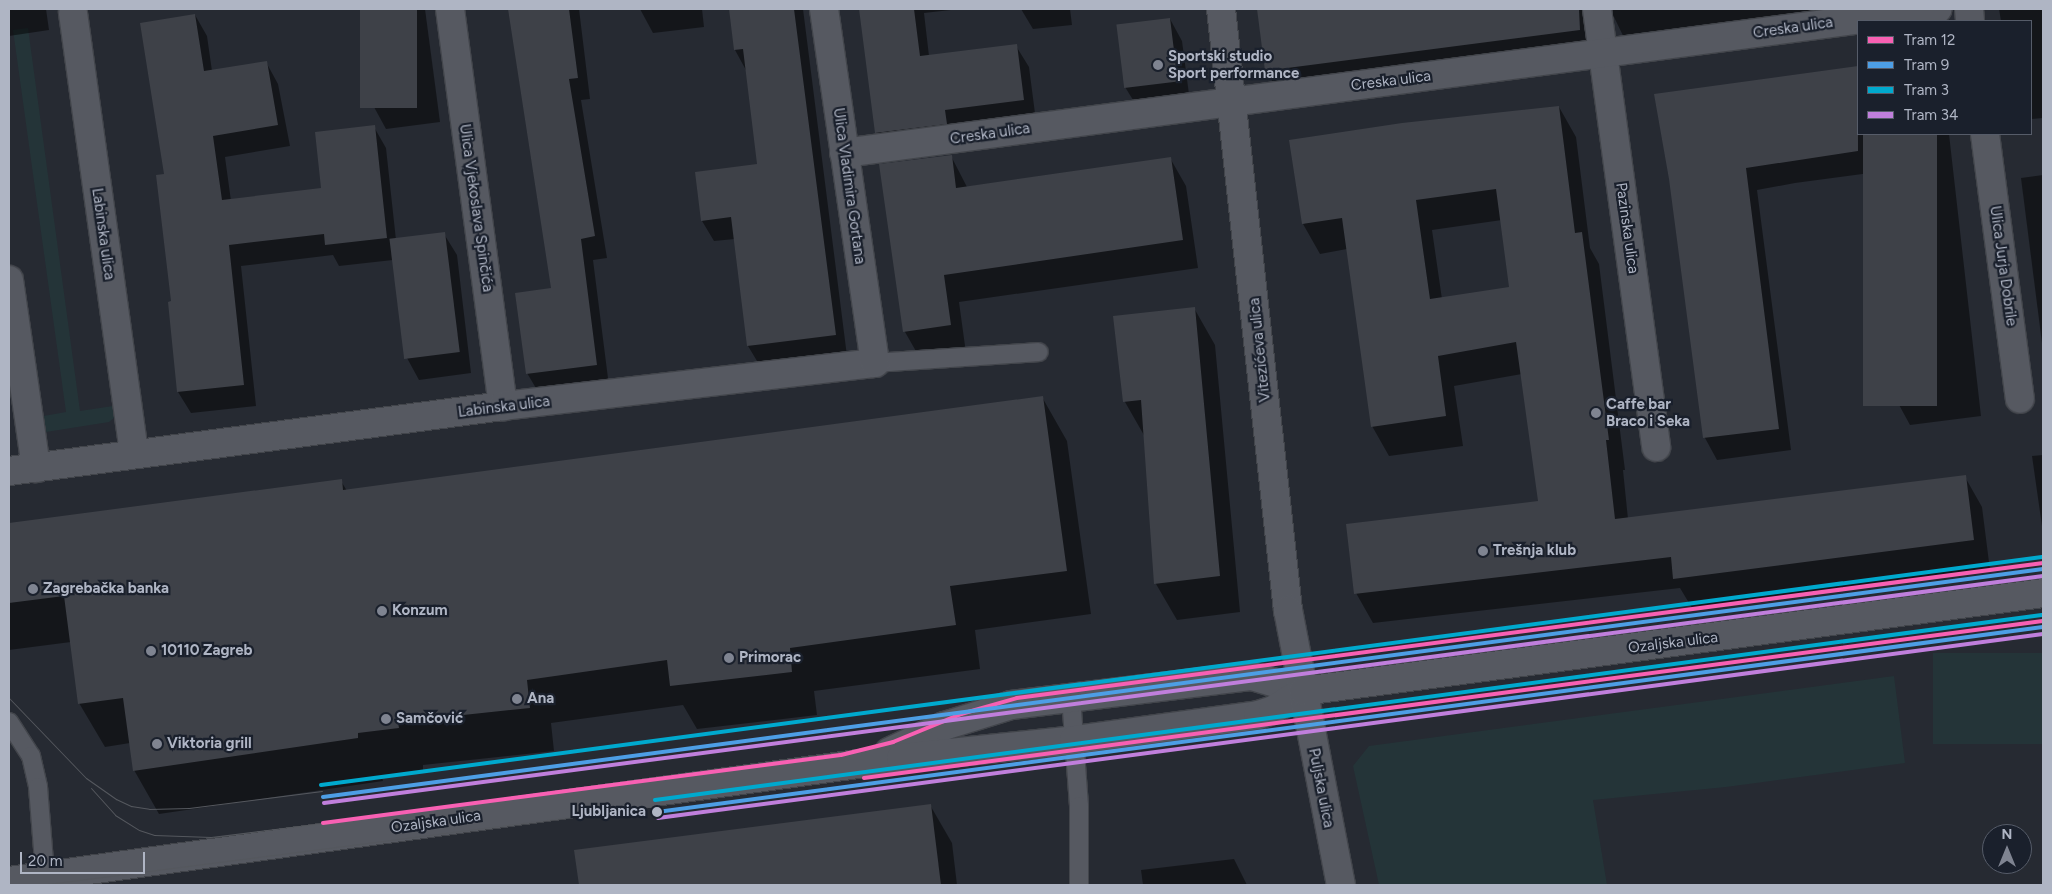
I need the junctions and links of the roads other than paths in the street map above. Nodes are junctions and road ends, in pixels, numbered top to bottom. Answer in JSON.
{"nodes":[{"id":1,"x":450,"y":9,"type":"edge"},
{"id":2,"x":824,"y":9,"type":"edge"},
{"id":3,"x":1221,"y":9,"type":"edge"},
{"id":4,"x":1597,"y":9,"type":"edge"},
{"id":5,"x":1938,"y":9,"type":"edge"},
{"id":6,"x":73,"y":13,"type":"dead end"},
{"id":7,"x":1604,"y":54,"type":"junction"},
{"id":8,"x":1233,"y":102,"type":"junction"},
{"id":9,"x":1985,"y":135,"type":"edge"},
{"id":10,"x":844,"y":153,"type":"junction"},
{"id":11,"x":9,"y":280,"type":"edge"},
{"id":12,"x":1039,"y":352,"type":"dead end"},
{"id":13,"x":875,"y":364,"type":"junction"},
{"id":14,"x":2020,"y":399,"type":"dead end"},
{"id":15,"x":503,"y":406,"type":"junction"},
{"id":16,"x":1656,"y":447,"type":"dead end"},
{"id":17,"x":134,"y":454,"type":"junction"},
{"id":18,"x":36,"y":468,"type":"junction"},
{"id":19,"x":9,"y":471,"type":"edge"},
{"id":20,"x":2043,"y":593,"type":"edge"},
{"id":21,"x":1304,"y":691,"type":"junction"},
{"id":22,"x":1071,"y":697,"type":"junction"},
{"id":23,"x":9,"y":722,"type":"edge"},
{"id":24,"x":1074,"y":740,"type":"junction"},
{"id":25,"x":863,"y":764,"type":"junction"},
{"id":26,"x":45,"y":874,"type":"junction"},
{"id":27,"x":12,"y":882,"type":"edge"},
{"id":28,"x":1079,"y":885,"type":"edge"},
{"id":29,"x":1341,"y":885,"type":"edge"}],
"edges":[{"from":1,"to":15,"type":"street","name":"Ulica Vjekoslava Spinčića"},
{"from":2,"to":10,"type":"street","name":"Ulica Vladimira Gortana"},
{"from":3,"to":8,"type":"street","name":"Vitezićeva ulica"},
{"from":4,"to":7,"type":"street","name":"Pazinska ulica"},
{"from":5,"to":7,"type":"street","name":"Creska ulica"},
{"from":6,"to":17,"type":"street","name":"Labinska ulica"},
{"from":7,"to":8,"type":"street","name":"Creska ulica"},
{"from":7,"to":16,"type":"street","name":"Pazinska ulica"},
{"from":8,"to":10,"type":"street","name":"Creska ulica"},
{"from":8,"to":21,"type":"street","name":"Vitezićeva ulica"},
{"from":9,"to":14,"type":"street","name":"Ulica Jurja Dobrile"},
{"from":10,"to":13,"type":"street","name":"Ulica Vladimira Gortana"},
{"from":11,"to":18,"type":"street"},
{"from":12,"to":13,"type":"lane"},
{"from":13,"to":15,"type":"street","name":"Labinska ulica"},
{"from":15,"to":17,"type":"street","name":"Labinska ulica"},
{"from":17,"to":18,"type":"street","name":"Labinska ulica"},
{"from":18,"to":19,"type":"street","name":"Labinska ulica"},
{"from":20,"to":21,"type":"street","name":"Ozaljska ulica"},
{"from":21,"to":22,"type":"street","name":"Ozaljska ulica"},
{"from":21,"to":24,"type":"street","name":"Ozaljska ulica"},
{"from":21,"to":29,"type":"street","name":"Puljska ulica"},
{"from":22,"to":24,"type":"lane"},
{"from":22,"to":25,"type":"street","name":"Ozaljska ulica"},
{"from":23,"to":26,"type":"lane"},
{"from":24,"to":25,"type":"street","name":"Ozaljska ulica"},
{"from":24,"to":28,"type":"lane"},
{"from":25,"to":26,"type":"street","name":"Ozaljska ulica"},
{"from":26,"to":27,"type":"street","name":"Ozaljska ulica"}]}
